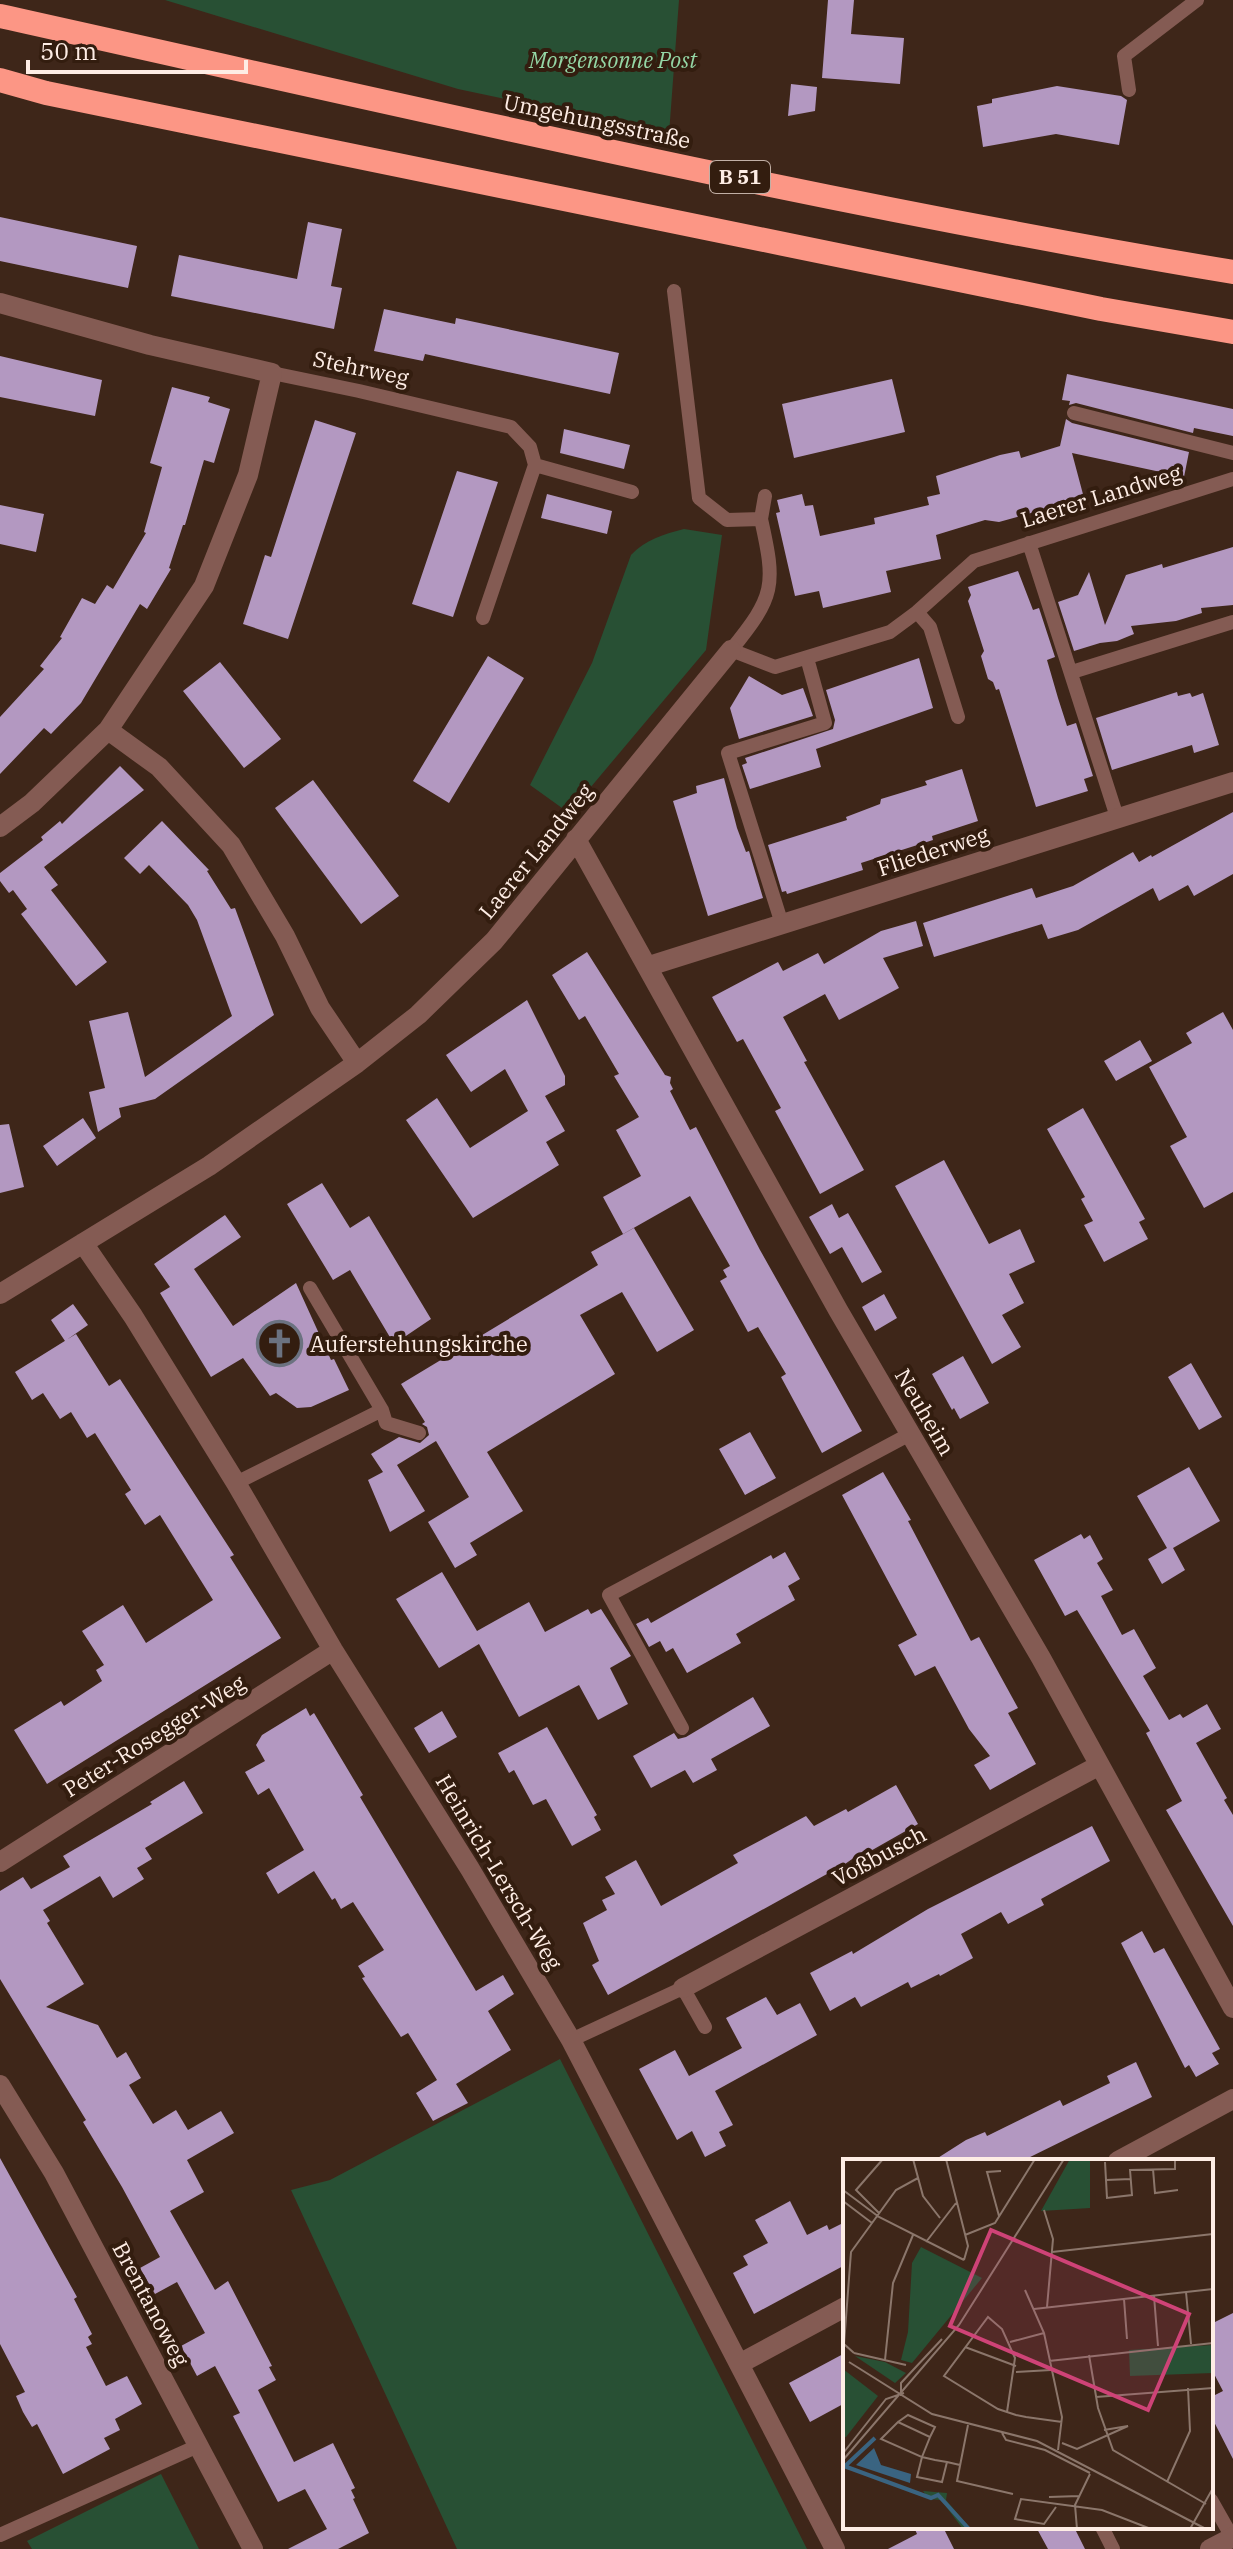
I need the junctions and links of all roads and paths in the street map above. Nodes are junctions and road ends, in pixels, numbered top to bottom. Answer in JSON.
{"nodes":[{"id":1,"x":1197,"y":0,"type":"edge"},
{"id":2,"x":0,"y":16,"type":"edge"},
{"id":3,"x":0,"y":80,"type":"edge"},
{"id":4,"x":1129,"y":90,"type":"dead end"},
{"id":5,"x":1233,"y":272,"type":"edge"},
{"id":6,"x":674,"y":291,"type":"dead end"},
{"id":7,"x":0,"y":303,"type":"edge"},
{"id":8,"x":1233,"y":332,"type":"edge"},
{"id":9,"x":272,"y":373,"type":"junction"},
{"id":10,"x":1074,"y":413,"type":"dead end"},
{"id":11,"x":1233,"y":453,"type":"edge"},
{"id":12,"x":535,"y":465,"type":"junction"},
{"id":13,"x":1233,"y":479,"type":"edge"},
{"id":14,"x":632,"y":492,"type":"dead end"},
{"id":15,"x":765,"y":496,"type":"dead end"},
{"id":16,"x":761,"y":519,"type":"junction"},
{"id":17,"x":1029,"y":543,"type":"junction"},
{"id":18,"x":917,"y":612,"type":"junction"},
{"id":19,"x":483,"y":618,"type":"dead end"},
{"id":20,"x":1233,"y":622,"type":"edge"},
{"id":21,"x":731,"y":650,"type":"junction"},
{"id":22,"x":807,"y":658,"type":"junction"},
{"id":23,"x":1072,"y":672,"type":"junction"},
{"id":24,"x":958,"y":717,"type":"dead end"},
{"id":25,"x":108,"y":730,"type":"junction"},
{"id":26,"x":1233,"y":782,"type":"edge"},
{"id":27,"x":1117,"y":817,"type":"junction"},
{"id":28,"x":0,"y":827,"type":"edge"},
{"id":29,"x":576,"y":839,"type":"junction"},
{"id":30,"x":782,"y":924,"type":"junction"},
{"id":31,"x":649,"y":966,"type":"junction"},
{"id":32,"x":357,"y":1063,"type":"junction"},
{"id":33,"x":83,"y":1243,"type":"junction"},
{"id":34,"x":310,"y":1288,"type":"dead end"},
{"id":35,"x":0,"y":1294,"type":"edge"},
{"id":36,"x":382,"y":1410,"type":"junction"},
{"id":37,"x":419,"y":1433,"type":"dead end"},
{"id":38,"x":910,"y":1434,"type":"junction"},
{"id":39,"x":236,"y":1483,"type":"junction"},
{"id":40,"x":333,"y":1650,"type":"junction"},
{"id":41,"x":682,"y":1728,"type":"dead end"},
{"id":42,"x":1098,"y":1766,"type":"junction"},
{"id":43,"x":0,"y":1862,"type":"edge"},
{"id":44,"x":683,"y":1988,"type":"junction"},
{"id":45,"x":1233,"y":2008,"type":"edge"},
{"id":46,"x":705,"y":2027,"type":"dead end"},
{"id":47,"x":571,"y":2040,"type":"junction"},
{"id":48,"x":0,"y":2085,"type":"edge"},
{"id":49,"x":1233,"y":2099,"type":"edge"},
{"id":50,"x":1122,"y":2159,"type":"edge"},
{"id":51,"x":843,"y":2308,"type":"edge"},
{"id":52,"x":739,"y":2364,"type":"junction"},
{"id":53,"x":200,"y":2445,"type":"junction"},
{"id":54,"x":1213,"y":2504,"type":"edge"},
{"id":55,"x":1103,"y":2529,"type":"edge"},
{"id":56,"x":0,"y":2535,"type":"edge"},
{"id":57,"x":1232,"y":2537,"type":"edge"},
{"id":58,"x":253,"y":2549,"type":"edge"},
{"id":59,"x":835,"y":2549,"type":"edge"},
{"id":60,"x":1113,"y":2549,"type":"edge"},
{"id":61,"x":1210,"y":2549,"type":"edge"}],
"edges":[{"from":1,"to":4,"type":"lane"},
{"from":2,"to":5,"type":"highway","name":"Umgehungsstraße","number":"B 51"},
{"from":3,"to":8,"type":"highway"},
{"from":6,"to":16,"type":"lane"},
{"from":7,"to":9,"type":"street","name":"Stehrweg"},
{"from":9,"to":12,"type":"lane","name":"Stehrweg"},
{"from":9,"to":25,"type":"street"},
{"from":10,"to":11,"type":"lane"},
{"from":12,"to":14,"type":"lane"},
{"from":12,"to":19,"type":"lane"},
{"from":13,"to":17,"type":"lane","name":"Laerer Landweg"},
{"from":15,"to":16,"type":"lane"},
{"from":16,"to":21,"type":"lane","name":"Laerer Landweg"},
{"from":17,"to":18,"type":"lane","name":"Laerer Landweg"},
{"from":17,"to":23,"type":"lane"},
{"from":18,"to":22,"type":"lane","name":"Laerer Landweg"},
{"from":18,"to":24,"type":"lane"},
{"from":20,"to":23,"type":"lane"},
{"from":21,"to":22,"type":"lane","name":"Laerer Landweg"},
{"from":21,"to":29,"type":"street","name":"Laerer Landweg"},
{"from":22,"to":30,"type":"lane"},
{"from":23,"to":27,"type":"lane"},
{"from":25,"to":28,"type":"street"},
{"from":25,"to":32,"type":"street"},
{"from":26,"to":27,"type":"street","name":"Fliederweg"},
{"from":27,"to":30,"type":"street","name":"Fliederweg"},
{"from":29,"to":31,"type":"street","name":"Neuheim"},
{"from":29,"to":32,"type":"street","name":"Laerer Landweg"},
{"from":30,"to":31,"type":"street","name":"Fliederweg"},
{"from":31,"to":38,"type":"street","name":"Neuheim"},
{"from":32,"to":33,"type":"street","name":"Laerer Landweg"},
{"from":33,"to":35,"type":"street","name":"Laerer Landweg"},
{"from":33,"to":39,"type":"street","name":"Heinrich-Lersch-Weg"},
{"from":34,"to":36,"type":"lane"},
{"from":36,"to":37,"type":"lane"},
{"from":36,"to":39,"type":"lane"},
{"from":38,"to":41,"type":"lane"},
{"from":38,"to":42,"type":"street","name":"Neuheim"},
{"from":39,"to":40,"type":"street","name":"Heinrich-Lersch-Weg"},
{"from":40,"to":43,"type":"street","name":"Peter-Rosegger-Weg"},
{"from":40,"to":47,"type":"street","name":"Heinrich-Lersch-Weg"},
{"from":42,"to":44,"type":"street","name":"Voßbusch"},
{"from":42,"to":45,"type":"street","name":"Neuheim"},
{"from":44,"to":46,"type":"lane"},
{"from":44,"to":47,"type":"lane"},
{"from":47,"to":52,"type":"street","name":"Heinrich-Lersch-Weg"},
{"from":48,"to":53,"type":"street","name":"Brentanoweg"},
{"from":49,"to":50,"type":"street"},
{"from":51,"to":52,"type":"street"},
{"from":52,"to":59,"type":"street","name":"Heinrich-Lersch-Weg"},
{"from":53,"to":56,"type":"lane"},
{"from":53,"to":58,"type":"street","name":"Brentanoweg"},
{"from":54,"to":57,"type":"lane"},
{"from":55,"to":60,"type":"lane"},
{"from":57,"to":61,"type":"street"}]}
